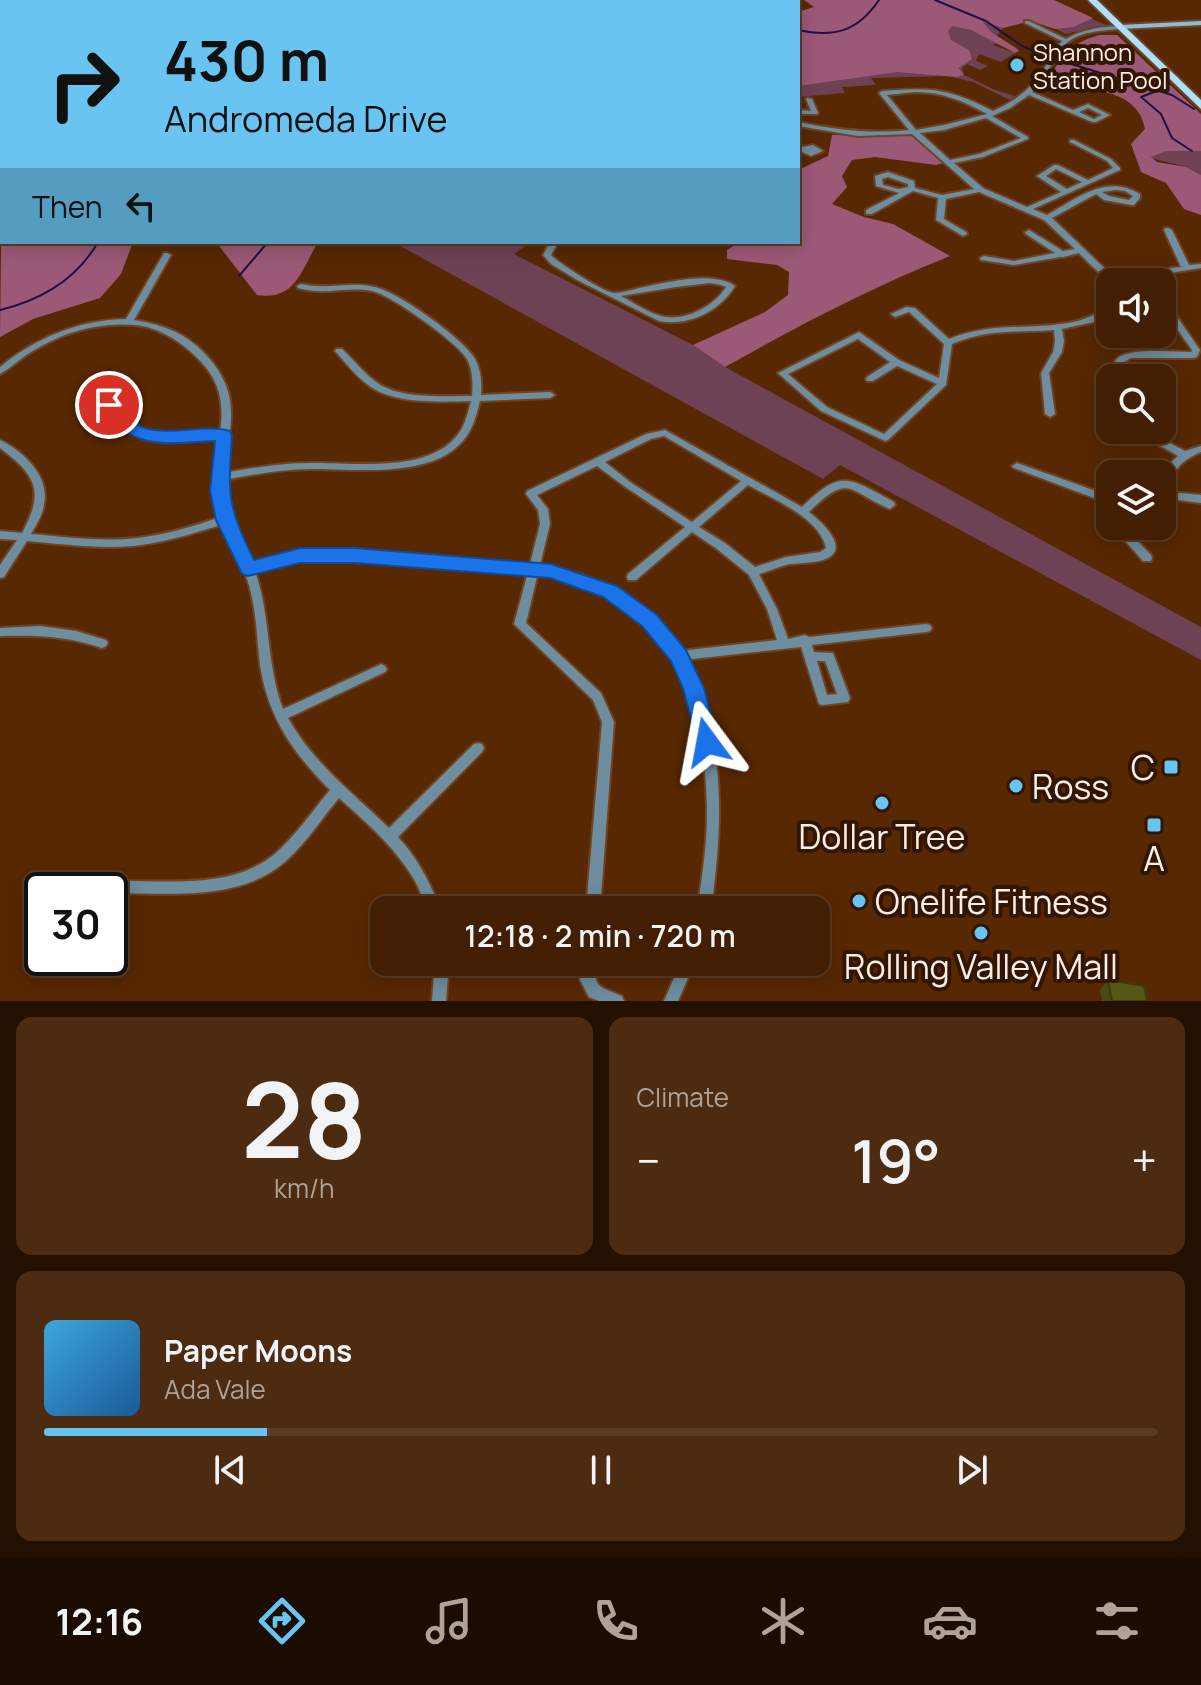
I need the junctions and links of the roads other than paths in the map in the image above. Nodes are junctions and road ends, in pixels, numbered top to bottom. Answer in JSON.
{"nodes":[{"id":1,"x":1092,"y":0,"type":"edge"},
{"id":2,"x":1100,"y":0,"type":"edge"},
{"id":3,"x":1027,"y":22,"type":"dead end"},
{"id":4,"x":1201,"y":25,"type":"edge"},
{"id":5,"x":1126,"y":28,"type":"junction"},
{"id":6,"x":1066,"y":41,"type":"junction"},
{"id":7,"x":1028,"y":92,"type":"junction"},
{"id":8,"x":1201,"y":97,"type":"edge"},
{"id":9,"x":809,"y":99,"type":"dead end"},
{"id":10,"x":1201,"y":106,"type":"edge"},
{"id":11,"x":800,"y":112,"type":"edge"},
{"id":12,"x":1073,"y":112,"type":"dead end"},
{"id":13,"x":815,"y":113,"type":"junction"},
{"id":14,"x":990,"y":115,"type":"junction"},
{"id":15,"x":800,"y":124,"type":"edge"},
{"id":16,"x":816,"y":128,"type":"junction"},
{"id":17,"x":913,"y":131,"type":"junction"},
{"id":18,"x":1072,"y":141,"type":"dead end"},
{"id":19,"x":950,"y":162,"type":"junction"},
{"id":20,"x":1088,"y":183,"type":"junction"},
{"id":21,"x":980,"y":190,"type":"junction"},
{"id":22,"x":1066,"y":192,"type":"junction"},
{"id":23,"x":1097,"y":192,"type":"dead end"},
{"id":24,"x":942,"y":197,"type":"junction"},
{"id":25,"x":1028,"y":209,"type":"junction"},
{"id":26,"x":869,"y":212,"type":"dead end"},
{"id":27,"x":1047,"y":218,"type":"junction"},
{"id":28,"x":1168,"y":230,"type":"dead end"},
{"id":29,"x":1029,"y":232,"type":"dead end"},
{"id":30,"x":963,"y":234,"type":"dead end"},
{"id":31,"x":553,"y":244,"type":"edge"},
{"id":32,"x":1082,"y":250,"type":"junction"},
{"id":33,"x":167,"y":255,"type":"dead end"},
{"id":34,"x":1063,"y":255,"type":"junction"},
{"id":35,"x":984,"y":258,"type":"dead end"},
{"id":36,"x":1201,"y":266,"type":"edge"},
{"id":37,"x":1102,"y":268,"type":"edge"},
{"id":38,"x":1186,"y":268,"type":"junction"},
{"id":39,"x":1176,"y":271,"type":"edge"},
{"id":40,"x":301,"y":286,"type":"dead end"},
{"id":41,"x":615,"y":295,"type":"junction"},
{"id":42,"x":895,"y":314,"type":"dead end"},
{"id":43,"x":1096,"y":317,"type":"edge"},
{"id":44,"x":129,"y":322,"type":"junction"},
{"id":45,"x":1176,"y":322,"type":"edge"},
{"id":46,"x":1058,"y":328,"type":"junction"},
{"id":47,"x":948,"y":343,"type":"junction"},
{"id":48,"x":339,"y":351,"type":"dead end"},
{"id":49,"x":896,"y":362,"type":"junction"},
{"id":50,"x":1119,"y":364,"type":"edge"},
{"id":51,"x":0,"y":371,"type":"edge"},
{"id":52,"x":870,"y":379,"type":"dead end"},
{"id":53,"x":943,"y":383,"type":"junction"},
{"id":54,"x":92,"y":385,"type":"dead end"},
{"id":55,"x":550,"y":395,"type":"dead end"},
{"id":56,"x":477,"y":396,"type":"junction"},
{"id":57,"x":1050,"y":414,"type":"dead end"},
{"id":58,"x":224,"y":435,"type":"junction"},
{"id":59,"x":0,"y":443,"type":"edge"},
{"id":60,"x":1164,"y":444,"type":"edge"},
{"id":61,"x":1201,"y":449,"type":"edge"},
{"id":62,"x":1184,"y":455,"type":"junction"},
{"id":63,"x":597,"y":461,"type":"junction"},
{"id":64,"x":1176,"y":465,"type":"edge"},
{"id":65,"x":1017,"y":466,"type":"dead end"},
{"id":66,"x":218,"y":478,"type":"junction"},
{"id":67,"x":748,"y":480,"type":"junction"},
{"id":68,"x":1096,"y":495,"type":"edge"},
{"id":69,"x":1176,"y":496,"type":"edge"},
{"id":70,"x":1201,"y":499,"type":"edge"},
{"id":71,"x":890,"y":505,"type":"dead end"},
{"id":72,"x":803,"y":512,"type":"junction"},
{"id":73,"x":225,"y":520,"type":"junction"},
{"id":74,"x":693,"y":526,"type":"junction"},
{"id":75,"x":0,"y":535,"type":"edge"},
{"id":76,"x":24,"y":537,"type":"junction"},
{"id":77,"x":1130,"y":540,"type":"edge"},
{"id":78,"x":1147,"y":558,"type":"dead end"},
{"id":79,"x":532,"y":568,"type":"junction"},
{"id":80,"x":248,"y":569,"type":"junction"},
{"id":81,"x":753,"y":572,"type":"junction"},
{"id":82,"x":0,"y":574,"type":"edge"},
{"id":83,"x":632,"y":577,"type":"dead end"},
{"id":84,"x":926,"y":628,"type":"dead end"},
{"id":85,"x":0,"y":632,"type":"edge"},
{"id":86,"x":805,"y":640,"type":"junction"},
{"id":87,"x":102,"y":643,"type":"dead end"},
{"id":88,"x":784,"y":645,"type":"junction"},
{"id":89,"x":679,"y":656,"type":"junction"},
{"id":90,"x":810,"y":657,"type":"dead end"},
{"id":91,"x":381,"y":669,"type":"dead end"},
{"id":92,"x":280,"y":716,"type":"junction"},
{"id":93,"x":478,"y":748,"type":"dead end"},
{"id":94,"x":338,"y":790,"type":"junction"},
{"id":95,"x":391,"y":835,"type":"junction"},
{"id":96,"x":128,"y":887,"type":"edge"},
{"id":97,"x":428,"y":896,"type":"edge"},
{"id":98,"x":594,"y":896,"type":"edge"},
{"id":99,"x":707,"y":896,"type":"edge"},
{"id":100,"x":441,"y":976,"type":"edge"},
{"id":101,"x":587,"y":976,"type":"edge"},
{"id":102,"x":682,"y":976,"type":"edge"},
{"id":103,"x":439,"y":1001,"type":"edge"},
{"id":104,"x":617,"y":1001,"type":"edge"},
{"id":105,"x":671,"y":1001,"type":"edge"}],
"edges":[{"from":1,"to":5,"type":"main road"},
{"from":2,"to":5,"type":"main road"},
{"from":3,"to":6,"type":"street"},
{"from":4,"to":5,"type":"street"},
{"from":5,"to":6,"type":"street"},
{"from":5,"to":8,"type":"main road"},
{"from":5,"to":10,"type":"main road"},
{"from":6,"to":7,"type":"street"},
{"from":7,"to":12,"type":"street"},
{"from":7,"to":14,"type":"street"},
{"from":9,"to":13,"type":"street"},
{"from":11,"to":13,"type":"street"},
{"from":13,"to":16,"type":"street"},
{"from":14,"to":17,"type":"street"},
{"from":14,"to":17,"type":"street"},
{"from":14,"to":19,"type":"street"},
{"from":15,"to":16,"type":"street"},
{"from":16,"to":17,"type":"street"},
{"from":17,"to":19,"type":"street"},
{"from":18,"to":20,"type":"street"},
{"from":19,"to":21,"type":"street"},
{"from":20,"to":22,"type":"street"},
{"from":20,"to":22,"type":"street"},
{"from":21,"to":24,"type":"street"},
{"from":21,"to":25,"type":"street"},
{"from":22,"to":25,"type":"street"},
{"from":23,"to":27,"type":"street"},
{"from":24,"to":26,"type":"street"},
{"from":24,"to":30,"type":"street"},
{"from":25,"to":27,"type":"street"},
{"from":27,"to":32,"type":"street"},
{"from":28,"to":38,"type":"street"},
{"from":29,"to":34,"type":"street"},
{"from":31,"to":41,"type":"street"},
{"from":32,"to":34,"type":"street"},
{"from":32,"to":37,"type":"street"},
{"from":33,"to":44,"type":"street"},
{"from":34,"to":35,"type":"street"},
{"from":36,"to":38,"type":"street"},
{"from":38,"to":39,"type":"street"},
{"from":40,"to":56,"type":"street"},
{"from":41,"to":41,"type":"street"},
{"from":42,"to":47,"type":"street"},
{"from":43,"to":46,"type":"street"},
{"from":44,"to":51,"type":"street"},
{"from":44,"to":58,"type":"street"},
{"from":45,"to":50,"type":"street"},
{"from":46,"to":47,"type":"street"},
{"from":46,"to":57,"type":"street"},
{"from":47,"to":53,"type":"street"},
{"from":48,"to":56,"type":"street"},
{"from":49,"to":52,"type":"street"},
{"from":49,"to":53,"type":"street"},
{"from":49,"to":53,"type":"street"},
{"from":54,"to":58,"type":"street"},
{"from":55,"to":56,"type":"street"},
{"from":56,"to":66,"type":"street"},
{"from":58,"to":66,"type":"street"},
{"from":59,"to":76,"type":"street"},
{"from":60,"to":62,"type":"street"},
{"from":61,"to":62,"type":"street"},
{"from":62,"to":64,"type":"street"},
{"from":63,"to":67,"type":"street"},
{"from":63,"to":74,"type":"street"},
{"from":63,"to":79,"type":"street"},
{"from":65,"to":68,"type":"street"},
{"from":66,"to":73,"type":"street"},
{"from":67,"to":72,"type":"street"},
{"from":67,"to":74,"type":"street"},
{"from":69,"to":70,"type":"street"},
{"from":71,"to":72,"type":"street"},
{"from":72,"to":81,"type":"street"},
{"from":73,"to":76,"type":"street"},
{"from":73,"to":80,"type":"street"},
{"from":74,"to":81,"type":"street"},
{"from":74,"to":83,"type":"street"},
{"from":75,"to":76,"type":"street"},
{"from":76,"to":82,"type":"street"},
{"from":77,"to":78,"type":"street"},
{"from":79,"to":80,"type":"street"},
{"from":79,"to":89,"type":"street"},
{"from":79,"to":98,"type":"street"},
{"from":80,"to":92,"type":"street"},
{"from":81,"to":88,"type":"street"},
{"from":84,"to":86,"type":"street"},
{"from":85,"to":87,"type":"street"},
{"from":86,"to":88,"type":"street"},
{"from":86,"to":90,"type":"street"},
{"from":88,"to":89,"type":"street"},
{"from":89,"to":99,"type":"street"},
{"from":91,"to":92,"type":"street"},
{"from":92,"to":94,"type":"street"},
{"from":93,"to":95,"type":"street"},
{"from":94,"to":95,"type":"street"},
{"from":94,"to":96,"type":"street"},
{"from":95,"to":97,"type":"street"},
{"from":100,"to":103,"type":"street"},
{"from":101,"to":104,"type":"street"},
{"from":102,"to":105,"type":"street"}]}
